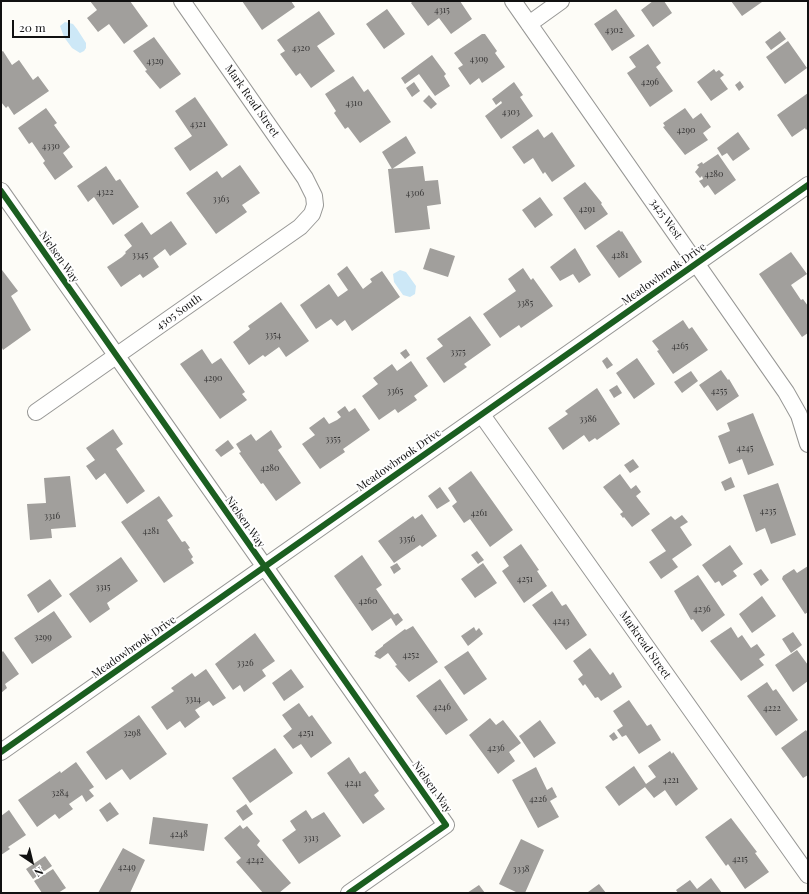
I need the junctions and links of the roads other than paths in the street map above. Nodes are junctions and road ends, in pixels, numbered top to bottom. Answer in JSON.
{"nodes":[{"id":1,"x":182,"y":1,"type":"edge"},
{"id":2,"x":513,"y":1,"type":"edge"},
{"id":3,"x":561,"y":1,"type":"edge"},
{"id":4,"x":529,"y":24,"type":"junction"},
{"id":5,"x":808,"y":185,"type":"edge"},
{"id":6,"x":1,"y":192,"type":"edge"},
{"id":7,"x":315,"y":205,"type":"joint"},
{"id":8,"x":697,"y":263,"type":"junction"},
{"id":9,"x":116,"y":356,"type":"junction"},
{"id":10,"x":36,"y":412,"type":"dead end"},
{"id":11,"x":482,"y":414,"type":"junction"},
{"id":12,"x":808,"y":444,"type":"edge"},
{"id":13,"x":265,"y":567,"type":"junction"},
{"id":14,"x":1,"y":752,"type":"edge"},
{"id":15,"x":808,"y":875,"type":"edge"},
{"id":16,"x":349,"y":893,"type":"edge"}],
"edges":[{"from":1,"to":7,"type":"street","name":"Mark Read Street"},
{"from":2,"to":4,"type":"street","name":"3425 West"},
{"from":3,"to":4,"type":"street"},
{"from":4,"to":8,"type":"street","name":"3425 West"},
{"from":5,"to":8,"type":"street","name":"Meadowbrook Drive"},
{"from":6,"to":9,"type":"street","name":"Nielsen Way"},
{"from":7,"to":9,"type":"street","name":"4305 South"},
{"from":8,"to":11,"type":"street","name":"Meadowbrook Drive"},
{"from":8,"to":12,"type":"street","name":"3425 West"},
{"from":9,"to":10,"type":"street","name":"4305 South"},
{"from":9,"to":13,"type":"street","name":"Nielsen Way"},
{"from":11,"to":13,"type":"street","name":"Meadowbrook Drive"},
{"from":11,"to":15,"type":"street","name":"Markread Street"},
{"from":13,"to":14,"type":"street","name":"Meadowbrook Drive"},
{"from":13,"to":16,"type":"street","name":"Nielsen Way"}]}
